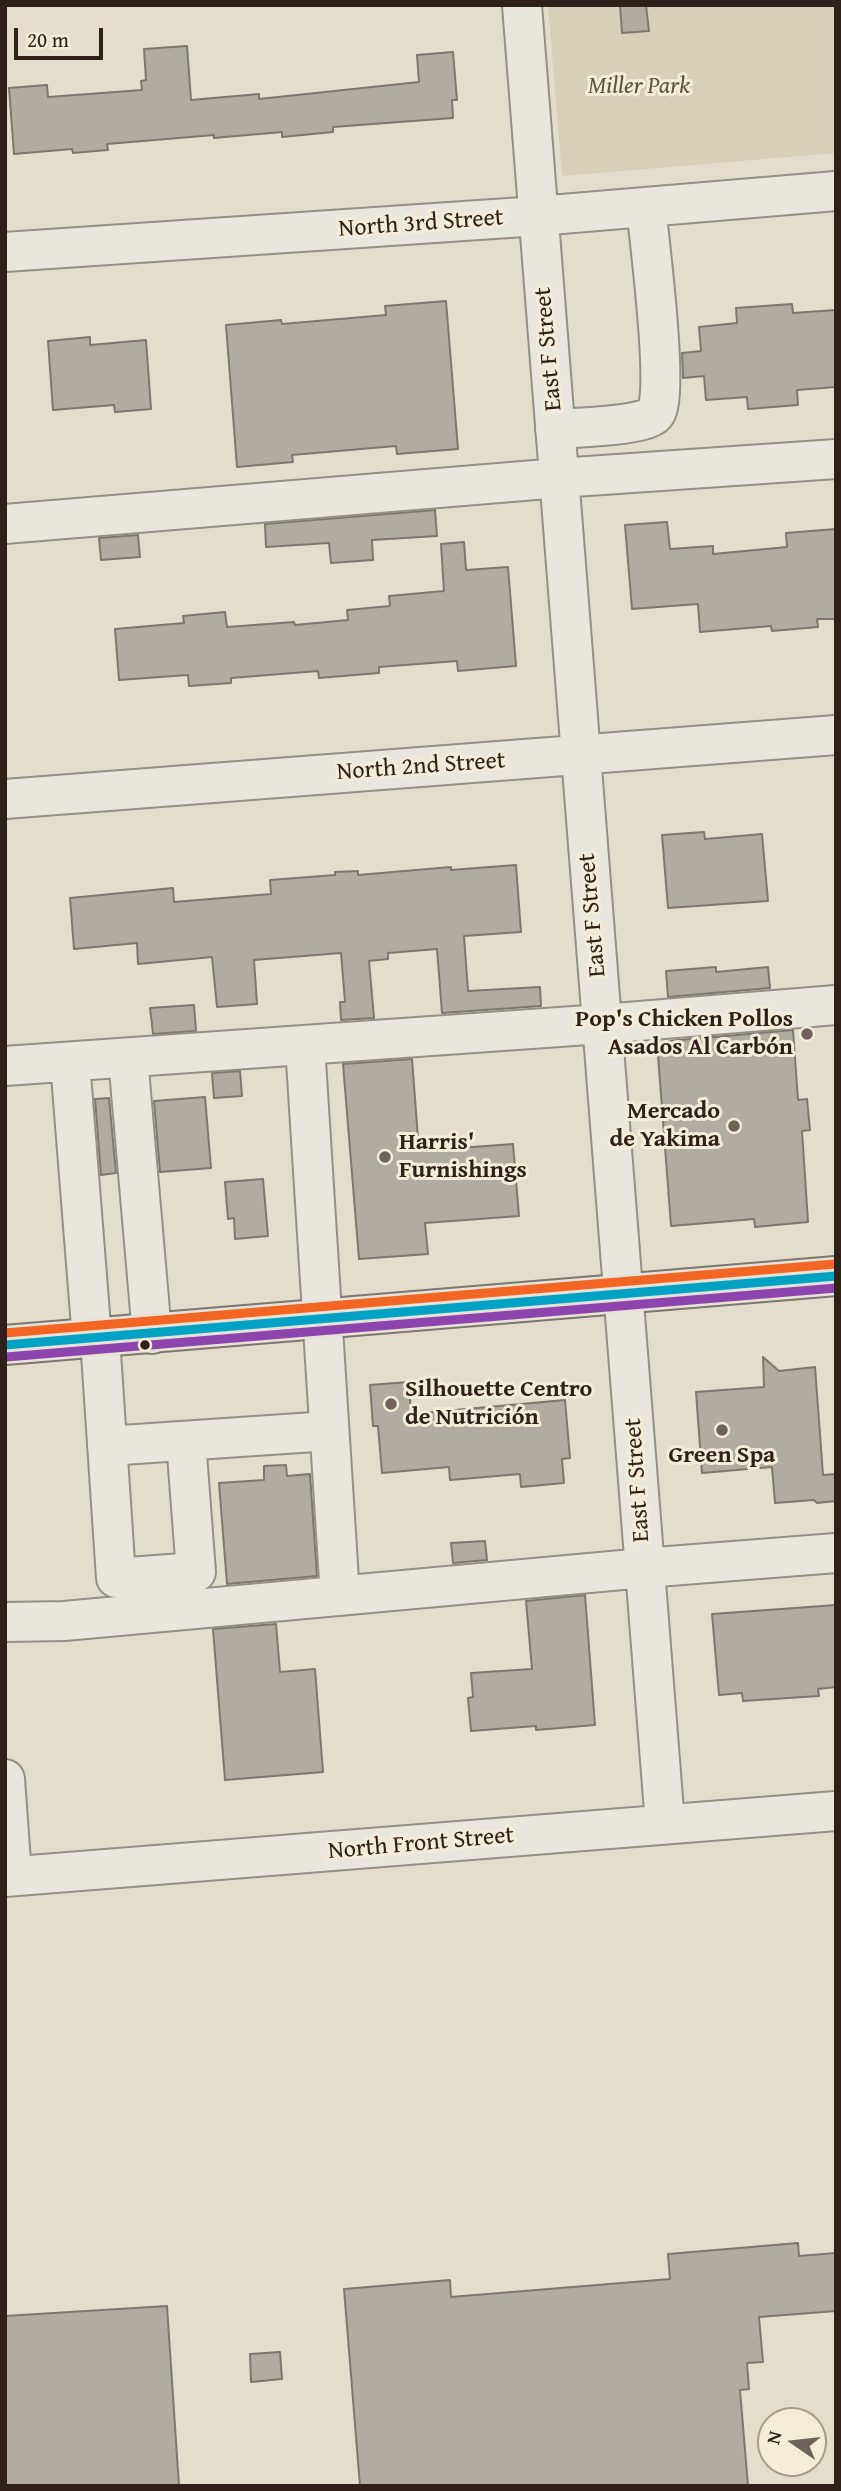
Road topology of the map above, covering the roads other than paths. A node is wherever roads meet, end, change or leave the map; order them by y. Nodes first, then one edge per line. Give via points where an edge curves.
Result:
1 (522, 5) edge
2 (836, 191) edge
3 (646, 207) junction
4 (538, 216) junction
5 (5, 252) edge
6 (555, 429) junction
7 (836, 459) edge
8 (559, 478) junction
9 (5, 524) edge
10 (836, 735) edge
11 (581, 755) junction
12 (5, 799) edge
13 (836, 1005) edge
14 (602, 1024) junction
15 (305, 1045) junction
16 (128, 1058) junction
17 (70, 1062) junction
18 (5, 1066) edge
19 (836, 1276) edge
20 (623, 1293) junction
21 (322, 1319) junction
22 (152, 1334) junction
23 (96, 1338) junction
24 (5, 1345) edge
25 (329, 1431) junction
26 (186, 1441) junction
27 (107, 1446) junction
28 (836, 1553) edge
29 (645, 1568) junction
30 (340, 1596) junction
31 (5, 1622) edge
32 (5, 1779) edge
33 (836, 1811) edge
34 (665, 1824) junction
35 (8, 1876) edge

1 - 4 street, East F Street
2 - 3 street, North 3rd Street
3 - 4 street, North 3rd Street
3 - 6 street via 661,400 655,414 642,422
4 - 5 street, North 3rd Street
4 - 6 street, East F Street
6 - 8 street, East F Street
7 - 8 street
8 - 9 street
8 - 11 street, East F Street
10 - 11 street, North 2nd Street
11 - 12 street, North 2nd Street
11 - 14 street, East F Street
13 - 14 street
14 - 15 street
14 - 20 street, East F Street
15 - 16 street
15 - 21 street
16 - 17 street
16 - 22 street
17 - 18 street
17 - 23 street
19 - 20 main road
20 - 21 main road
20 - 29 street, East F Street
21 - 22 main road
21 - 25 street
22 - 23 main road
23 - 24 main road
23 - 27 street
25 - 26 street
25 - 30 street
26 - 27 street
26 - 27 street via 196,1572 116,1578
28 - 29 street
29 - 30 street
29 - 34 street, East F Street
30 - 31 street via 64,1621
32 - 35 street
33 - 34 street, North Front Street
34 - 35 street, North Front Street

